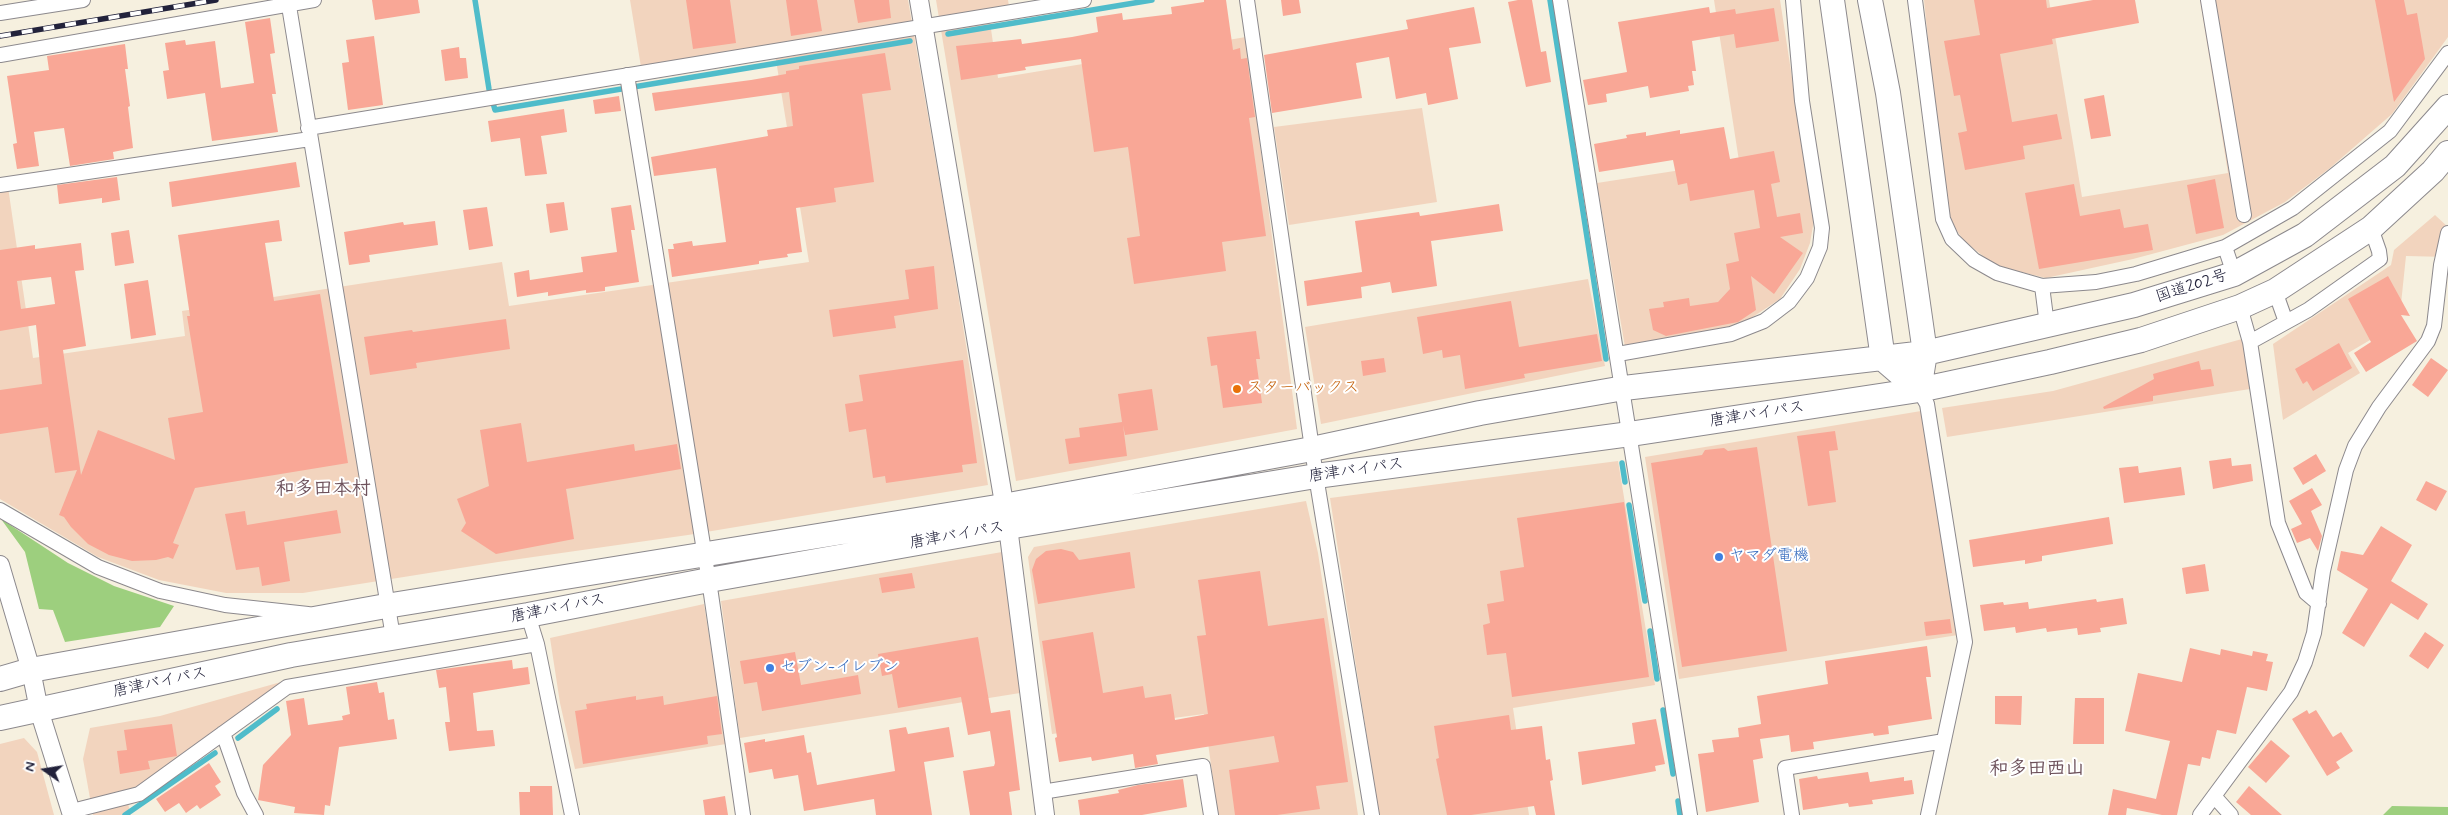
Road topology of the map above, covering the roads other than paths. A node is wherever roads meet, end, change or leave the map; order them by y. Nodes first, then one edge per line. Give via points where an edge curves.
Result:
1 (83, 0) edge
2 (314, 0) edge
3 (919, 0) edge
4 (1084, 0) edge
5 (1247, 0) edge
6 (1560, 0) edge
7 (1793, 0) edge
8 (1832, 0) edge
9 (1870, 0) edge
10 (1915, 0) edge
11 (2208, 0) edge
12 (288, 2) edge
13 (0, 13) edge
14 (924, 26) junction
15 (2448, 53) edge
16 (0, 55) edge
17 (627, 75) junction
18 (2448, 107) edge
19 (309, 133) junction
20 (2448, 153) edge
21 (0, 185) edge
22 (2244, 215) dead end
23 (2371, 228) junction
24 (2448, 234) edge
25 (2225, 247) junction
26 (2234, 274) junction
27 (2042, 286) junction
28 (2275, 290) junction
29 (2240, 307) junction
30 (2286, 322) junction
31 (2047, 325) junction
32 (2250, 342) junction
33 (1925, 353) junction
34 (1618, 354) junction
35 (1883, 359) junction
36 (1624, 388) junction
37 (1919, 390) junction
38 (1630, 434) junction
39 (1312, 448) junction
40 (1316, 476) junction
41 (0, 510) edge
42 (1005, 516) junction
43 (704, 554) junction
44 (0, 565) edge
45 (709, 580) junction
46 (2319, 604) junction
47 (386, 606) junction
48 (528, 615) junction
49 (334, 616) junction
50 (393, 637) junction
51 (537, 644) junction
52 (31, 670) junction
53 (0, 679) edge
54 (39, 710) junction
55 (0, 718) edge
56 (223, 733) junction
57 (1944, 741) junction
58 (1042, 792) junction
59 (2214, 796) junction
60 (72, 813) edge
61 (256, 815) edge
62 (572, 815) edge
63 (742, 815) edge
64 (1045, 815) edge
65 (1211, 815) edge
66 (1372, 815) edge
67 (1690, 815) edge
68 (1792, 815) edge
69 (1928, 815) edge
70 (2200, 815) edge
71 (2231, 815) edge

1 - 13 street
2 - 12 street
3 - 14 street
4 - 14 street
5 - 39 street
6 - 34 street
7 - 34 street via 1802,101 1822,228 1820,247 1807,278 1789,302 1764,321 1731,334
8 - 35 highway
9 - 33 highway via 1888,93
10 - 27 street via 1946,226 1952,239 1974,260 1997,274
11 - 22 street
12 - 16 street
12 - 19 street
14 - 17 street
14 - 42 street
15 - 25 street via 2390,131 2293,208
17 - 19 street
17 - 43 street
18 - 26 highway, 国道202号 via 2395,166 2305,236
19 - 21 street
19 - 47 street
20 - 23 highway, 国道202号 via 2434,171
23 - 28 highway, 国道202号
23 - 30 street via 2380,259
24 - 46 street via 2431,334 2379,407 2355,446 2346,470 2323,571
25 - 26 street
25 - 27 street via 2136,274 2096,282
26 - 31 highway, 国道202号 via 2134,305
27 - 31 street
28 - 29 highway, 国道202号
28 - 30 street
29 - 32 street
29 - 37 highway, 国道202号 via 2141,340
30 - 32 street
31 - 33 highway, 国道202号
32 - 46 street via 2278,523 2306,593
33 - 35 highway, 国道202号
33 - 37 highway
34 - 36 street
35 - 36 highway, 唐津バイパス
35 - 37 highway
36 - 38 street
36 - 39 highway, 唐津バイパス via 1480,413
37 - 38 highway, 唐津バイパス
37 - 57 street via 1927,404 1965,642
38 - 40 highway, 唐津バイパス
38 - 67 street
39 - 40 street
39 - 42 highway, 唐津バイパス
40 - 42 highway, 唐津バイパス
40 - 66 street
41 - 49 street via 98,567 160,591 225,604
42 - 43 highway, 唐津バイパス
42 - 45 highway, 唐津バイパス
42 - 58 street
43 - 45 street
43 - 47 highway, 唐津バイパス
44 - 52 street
45 - 48 highway, 唐津バイパス
45 - 63 street
46 - 59 street via 2305,662 2291,692
47 - 49 highway, 唐津バイパス
47 - 50 street
48 - 50 highway, 唐津バイパス
48 - 51 street
49 - 52 highway, 唐津バイパス
50 - 54 highway, 唐津バイパス via 291,655
51 - 56 street via 287,687
51 - 62 street
52 - 53 highway, 唐津バイパス
52 - 54 street
54 - 55 highway, 唐津バイパス
54 - 60 street
56 - 60 street via 139,794
56 - 61 street via 244,793
57 - 68 street via 1785,768
57 - 69 street
58 - 64 street
58 - 65 street via 1203,766
59 - 70 street
59 - 71 street

